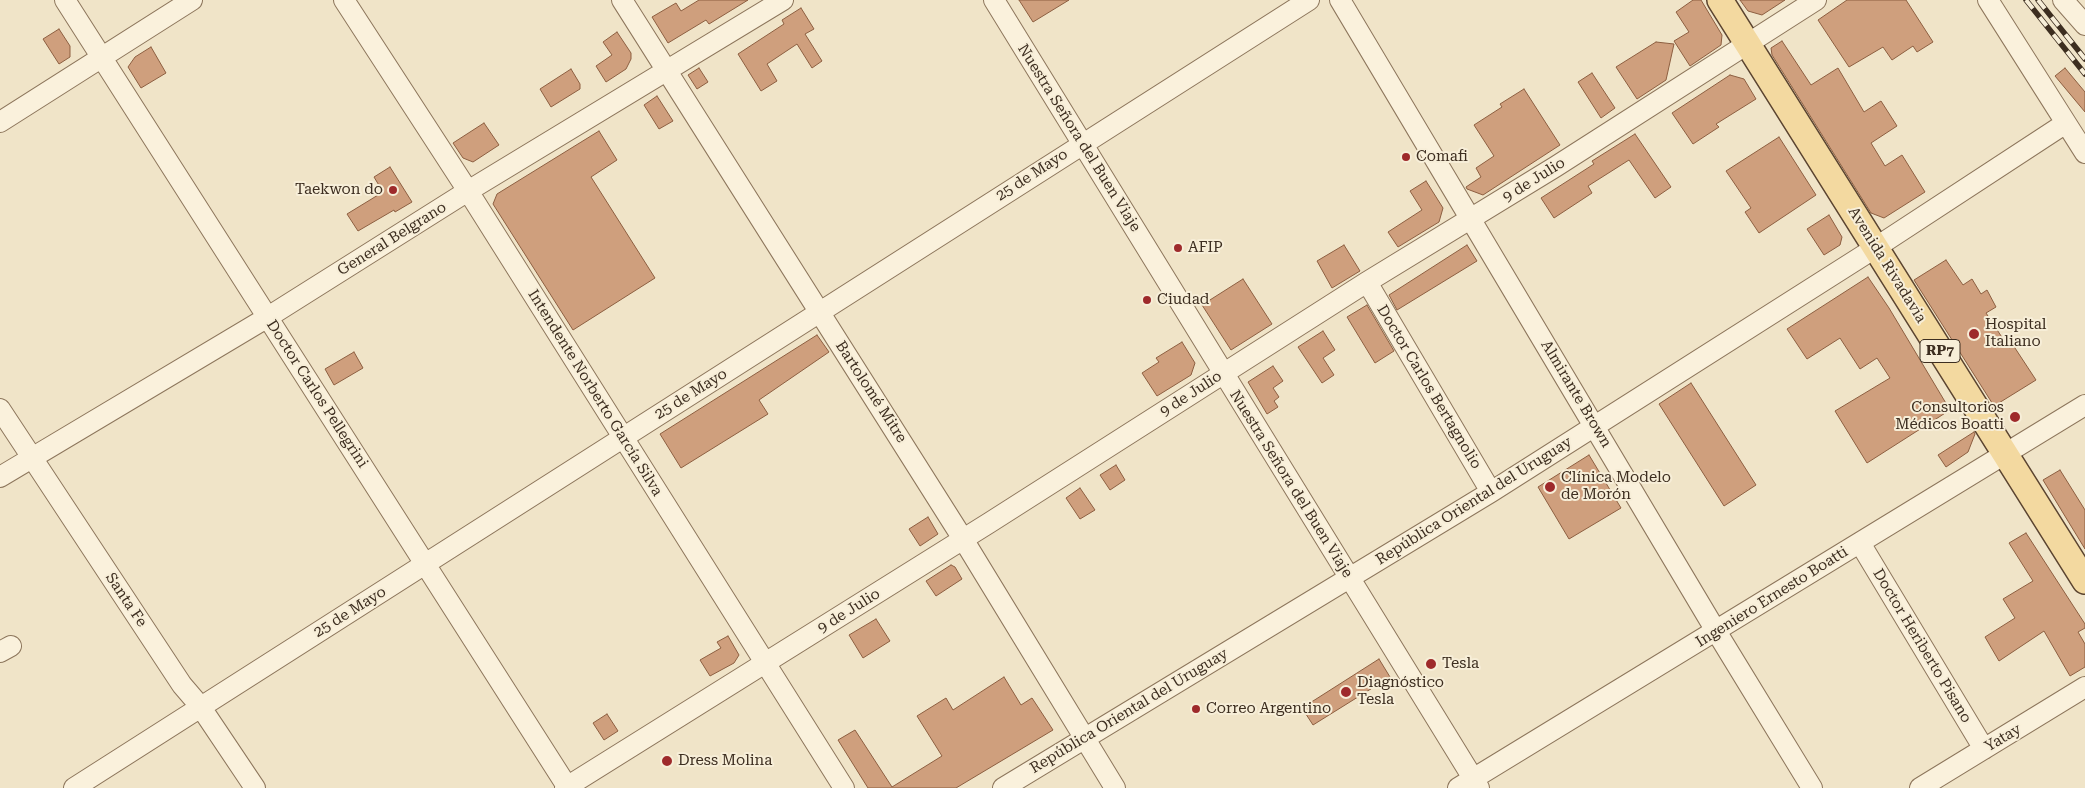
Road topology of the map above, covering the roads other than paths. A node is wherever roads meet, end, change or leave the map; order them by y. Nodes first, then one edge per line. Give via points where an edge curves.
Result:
1 (65, 0) edge
2 (192, 0) edge
3 (344, 0) edge
4 (622, 0) edge
5 (783, 0) edge
6 (994, 0) edge
7 (1309, 0) edge
8 (1340, 0) edge
9 (1720, 0) edge
10 (1816, 0) edge
11 (1988, 0) edge
12 (2063, 0) edge
13 (2085, 25) edge
14 (1749, 44) junction
15 (101, 57) junction
16 (666, 71) junction
17 (0, 122) edge
18 (2066, 123) junction
19 (1083, 143) junction
20 (2085, 153) edge
21 (468, 191) junction
22 (1471, 220) junction
23 (1876, 248) junction
24 (1367, 282) junction
25 (820, 313) junction
26 (268, 317) junction
27 (1223, 374) junction
28 (2085, 405) edge
29 (0, 410) edge
30 (1595, 426) junction
31 (623, 438) junction
32 (2004, 454) junction
33 (31, 458) junction
34 (0, 477) edge
35 (1491, 492) junction
36 (963, 539) junction
37 (1860, 543) junction
38 (426, 564) junction
39 (1349, 577) junction
40 (2085, 582) edge
41 (1716, 631) junction
42 (765, 664) junction
43 (2085, 688) edge
44 (200, 706) junction
45 (1084, 739) junction
46 (1984, 749) junction
47 (1470, 785) edge
48 (74, 788) edge
49 (255, 788) edge
50 (567, 788) edge
51 (844, 788) edge
52 (1003, 788) edge
53 (1115, 788) edge
54 (1812, 788) edge
55 (1920, 788) edge

1 - 15 street, Doctor Carlos Pellegrini
2 - 15 street
3 - 21 street, Intendente Norberto García Silva
4 - 16 street, Bartolomé Mitre
5 - 16 street, General Belgrano
6 - 19 street, Nuestra Señora del Buen Viaje
7 - 19 street, 25 de Mayo
8 - 22 street, Almirante Brown
9 - 14 main road, Avenida Rivadavia / RP7
10 - 14 street, 9 de Julio
11 - 18 street
12 - 13 street
14 - 22 street, 9 de Julio
14 - 23 main road, Avenida Rivadavia / RP7
15 - 17 street
15 - 26 street, Doctor Carlos Pellegrini
16 - 21 street, General Belgrano
16 - 25 street, Bartolomé Mitre
18 - 20 street
18 - 23 street, República Oriental del Uruguay
19 - 25 street, 25 de Mayo
19 - 27 street, Nuestra Señora del Buen Viaje
21 - 26 street, General Belgrano
21 - 31 street, Intendente Norberto García Silva
22 - 24 street, 9 de Julio
22 - 30 street, Almirante Brown
23 - 30 street, República Oriental del Uruguay
23 - 32 main road, Avenida Rivadavia / RP7
24 - 27 street, 9 de Julio
24 - 35 street, Doctor Carlos Bertagnolio
25 - 31 street, 25 de Mayo
25 - 36 street, Bartolomé Mitre
26 - 33 street, General Belgrano
26 - 38 street, Doctor Carlos Pellegrini
27 - 36 street, 9 de Julio
27 - 39 street, Nuestra Señora del Buen Viaje
28 - 32 street, Ingeniero Ernesto Boatti
29 - 33 street, Santa Fe
30 - 35 street, República Oriental del Uruguay
30 - 41 street, Almirante Brown
31 - 38 street, 25 de Mayo
31 - 42 street, Intendente Norberto García Silva
32 - 37 street, Ingeniero Ernesto Boatti
32 - 40 main road, Avenida Rivadavia / RP7
33 - 34 street, General Belgrano
33 - 44 street, Santa Fe via 182,685
35 - 39 street, República Oriental del Uruguay
36 - 42 street, 9 de Julio
36 - 45 street, Bartolomé Mitre
37 - 41 street, Ingeniero Ernesto Boatti
37 - 46 street, Doctor Heriberto Pisano
38 - 44 street, 25 de Mayo
38 - 50 street, Doctor Carlos Pellegrini
39 - 45 street, República Oriental del Uruguay
39 - 47 street, Nuestra Señora del Buen Viaje
41 - 47 street, Ingeniero Ernesto Boatti
41 - 54 street, Almirante Brown
42 - 50 street, 9 de Julio
42 - 51 street, Intendente Norberto García Silva
43 - 46 street, Yatay
44 - 48 street, 25 de Mayo
44 - 49 street, Santa Fe
45 - 52 street, República Oriental del Uruguay
45 - 53 street, Bartolomé Mitre
46 - 55 street, Yatay

